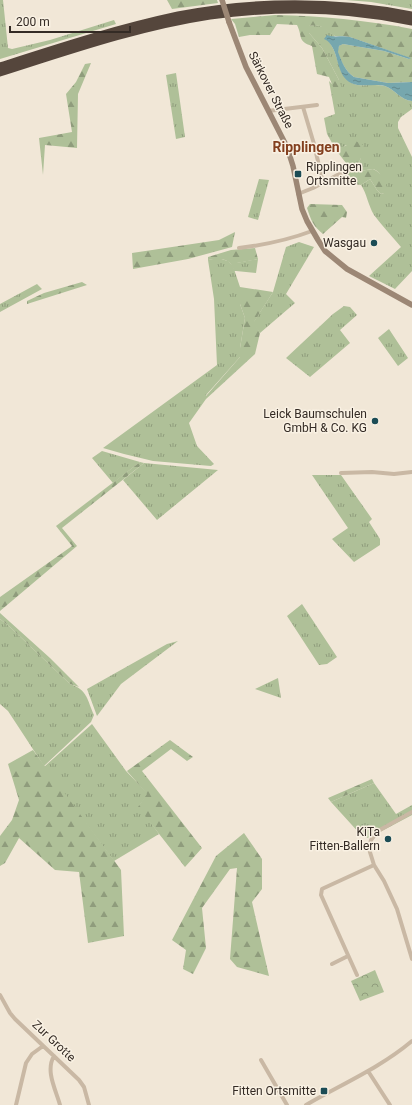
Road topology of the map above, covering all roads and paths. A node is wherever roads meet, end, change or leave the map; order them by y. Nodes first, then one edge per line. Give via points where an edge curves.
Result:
1 (222, 0) edge
2 (412, 15) edge
3 (412, 22) edge
4 (0, 66) edge
5 (0, 73) edge
6 (317, 105) dead end
7 (303, 107) junction
8 (268, 111) junction
9 (345, 171) dead end
10 (323, 183) junction
11 (298, 194) junction
12 (312, 231) junction
13 (239, 248) dead end
14 (412, 305) edge
15 (412, 472) edge
16 (341, 473) dead end
17 (412, 812) edge
18 (374, 865) junction
19 (348, 956) junction
20 (412, 959) edge
21 (332, 964) dead end
22 (357, 975) dead end
23 (0, 995) edge
24 (412, 1041) edge
25 (43, 1046) junction
26 (54, 1056) junction
27 (261, 1060) dead end
28 (368, 1071) junction
29 (16, 1105) edge
30 (60, 1105) edge
31 (88, 1105) edge
32 (287, 1105) edge
33 (306, 1105) edge
34 (390, 1105) edge

1 - 8 main road, Särkover Straße, bridge via 236,44
2 - 4 highway via 317,4 209,10 134,25
3 - 5 highway via 317,11 266,11 210,16 137,32
6 - 7 street
7 - 8 street
7 - 10 street
8 - 11 main road, Särkover Straße via 290,156
9 - 10 street
10 - 11 street
11 - 12 main road, Särkover Straße
12 - 13 street via 286,240
12 - 14 main road, Särkover Straße via 325,251 341,264
15 - 16 street
17 - 18 street via 373,836 369,849
18 - 19 street via 322,889 321,892
18 - 20 street via 397,909
19 - 21 street
19 - 22 street
23 - 25 street, Zur Grotte via 10,1013
24 - 28 street
25 - 26 street, Zur Grotte
25 - 29 street via 32,1054 26,1063
26 - 30 street via 50,1069
26 - 31 street, Zur Grotte via 82,1083
27 - 32 street
28 - 33 street
28 - 34 street

